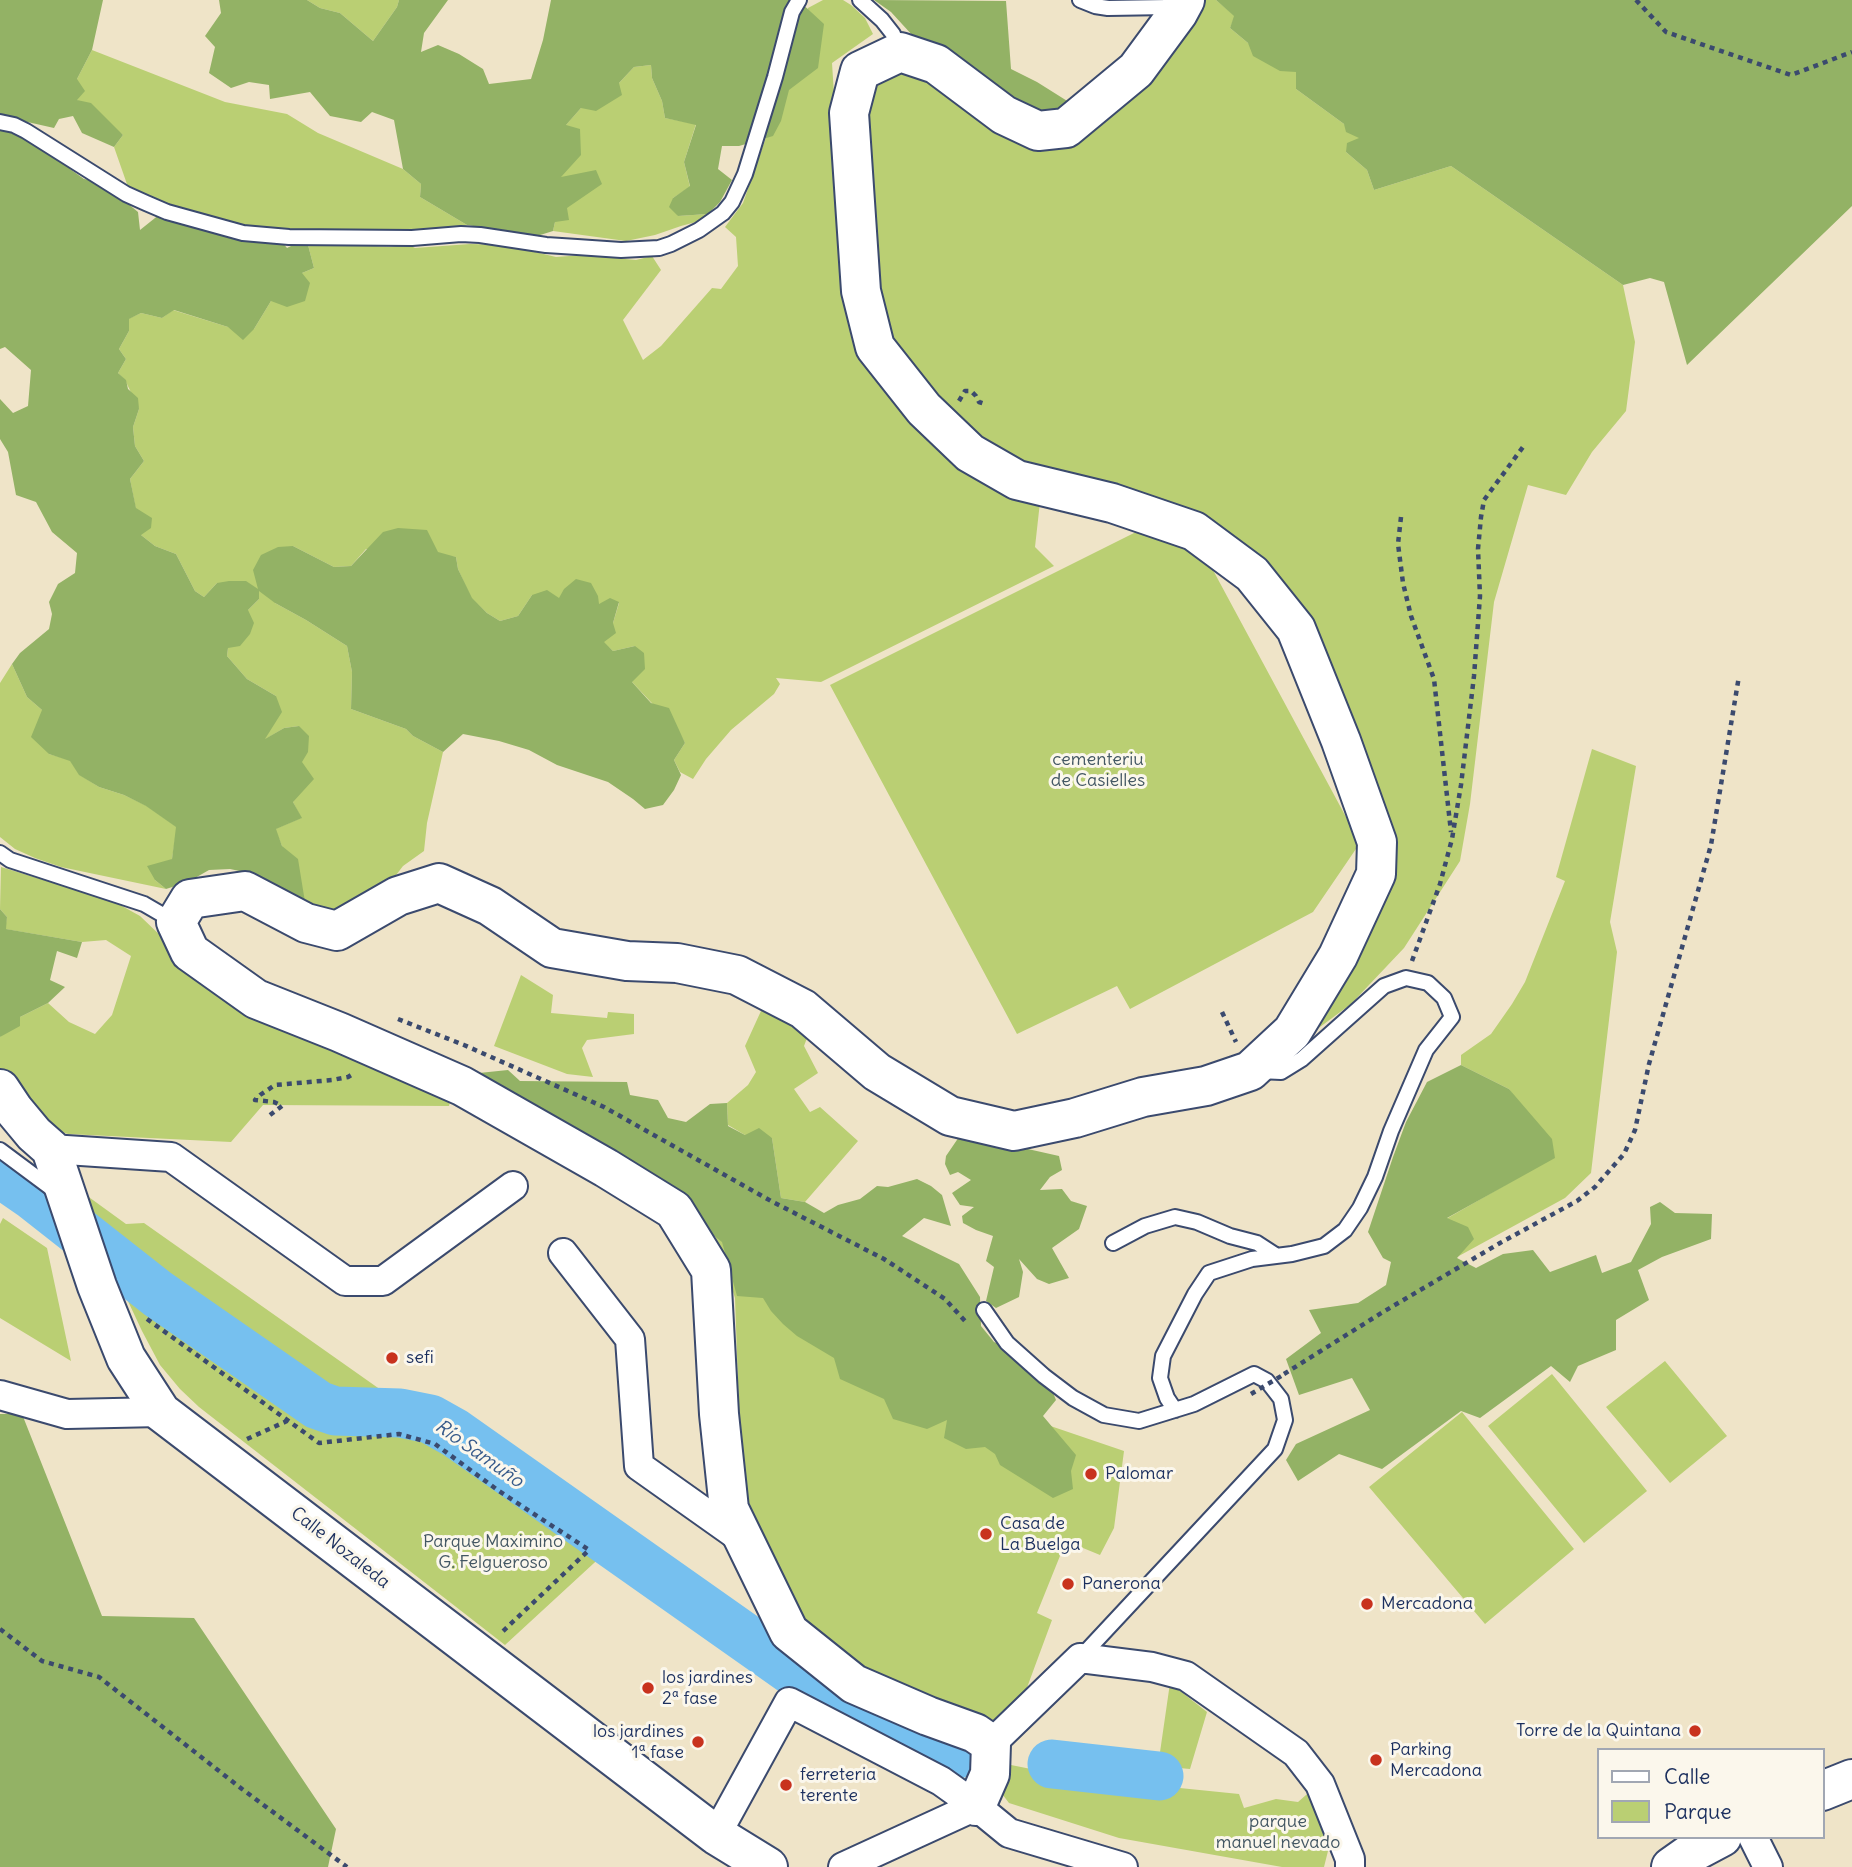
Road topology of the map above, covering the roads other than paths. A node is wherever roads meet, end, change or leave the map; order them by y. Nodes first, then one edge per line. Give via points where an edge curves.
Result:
1 (799, 0) edge
2 (860, 0) edge
3 (1080, 0) edge
4 (1181, 7) edge
5 (900, 52) junction
6 (0, 122) edge
7 (0, 853) edge
8 (176, 922) junction
9 (1250, 1071) junction
10 (0, 1088) edge
11 (42, 1141) junction
12 (0, 1150) edge
13 (513, 1185) dead end
14 (69, 1202) junction
15 (1113, 1243) dead end
16 (563, 1254) dead end
17 (1277, 1256) junction
18 (984, 1310) dead end
19 (0, 1395) edge
20 (1175, 1410) junction
21 (161, 1412) junction
22 (745, 1541) junction
23 (1080, 1658) junction
24 (991, 1744) junction
25 (1852, 1779) edge
26 (1824, 1790) edge
27 (976, 1806) junction
28 (716, 1835) junction
29 (1719, 1839) edge
30 (1754, 1839) edge
31 (768, 1867) edge
32 (843, 1867) edge
33 (1123, 1867) edge
34 (1350, 1867) edge
35 (1671, 1867) edge
36 (1768, 1867) edge

1 - 6 lane via 745,174 732,202 699,230 659,248 588,248 461,234 412,238 243,233 167,212 126,194 26,131
2 - 5 lane via 893,34
3 - 4 lane via 1108,8
4 - 5 street via 1136,70 1066,128 1038,131 1004,115 936,64
5 - 9 street via 860,71 849,113 861,291 874,347 924,410 970,453 1017,480 1112,503 1194,531 1252,574 1296,629 1377,842 1376,874 1338,956 1292,1032
7 - 8 lane via 144,904
8 - 9 street via 190,899 245,891 306,923 337,931 398,897 439,883 490,906 552,948 737,975 803,1009 877,1072 950,1116 1014,1131 1143,1097 1206,1086
8 - 22 street via 190,952 256,999 388,1034 461,1086 674,1210 711,1270 729,1509
9 - 17 lane via 1281,1072 1384,986 1406,978 1428,983 1444,998 1452,1017 1426,1050 1375,1177 1345,1230 1324,1246
10 - 11 street
11 - 13 street via 171,1157 345,1281 383,1281
11 - 14 street, Calle Nozaleda
12 - 14 lane
14 - 21 street, Calle Nozaleda via 126,1358
15 - 17 lane via 1175,1217 1257,1243
16 - 22 street via 631,1339 639,1466
17 - 20 lane via 1209,1273 1195,1294 1163,1356 1160,1378
18 - 20 lane via 1007,1343 1044,1376 1104,1415 1139,1421
19 - 21 street via 67,1414
20 - 23 lane via 1254,1374 1267,1381 1281,1399 1285,1420 1275,1449
21 - 28 street, Calle Nozaleda
22 - 24 street via 789,1632 854,1684 975,1732
23 - 24 street
23 - 34 street via 1186,1676 1296,1753 1320,1784
24 - 27 street via 990,1774
25 - 26 street
27 - 28 street via 941,1781 789,1702
27 - 32 street
27 - 33 street via 1009,1833
28 - 31 street, Calle Nozaleda
29 - 35 street
30 - 36 street

